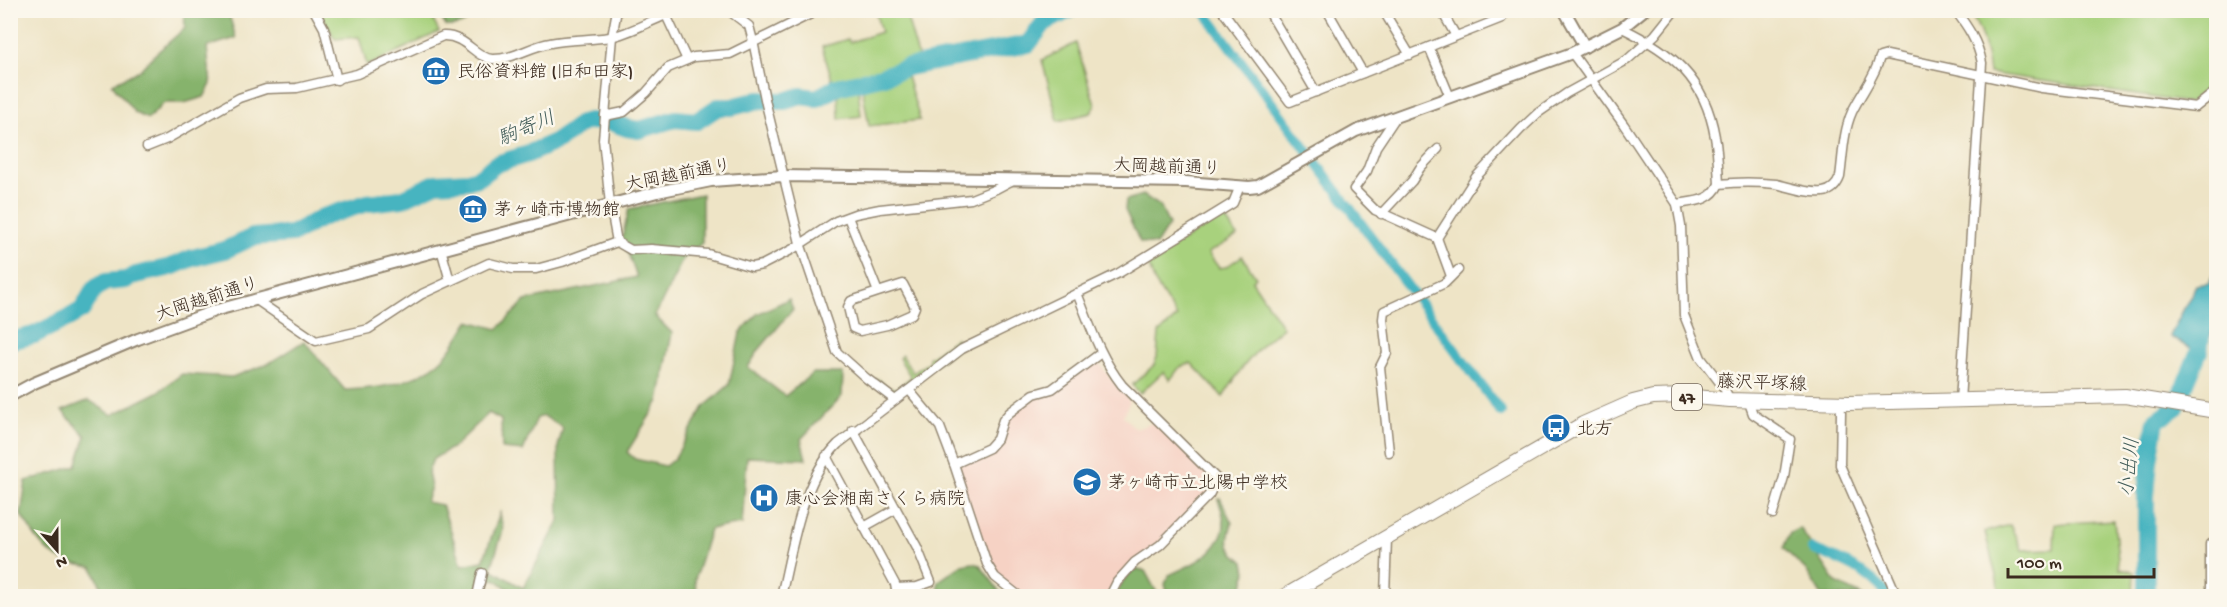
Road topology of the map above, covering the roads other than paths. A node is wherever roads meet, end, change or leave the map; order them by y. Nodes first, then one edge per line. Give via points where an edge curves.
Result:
1 (314, 10) edge
2 (617, 10) edge
3 (728, 10) edge
4 (819, 10) edge
5 (1222, 10) edge
6 (1269, 10) edge
7 (1327, 10) edge
8 (1383, 10) edge
9 (1441, 10) edge
10 (1498, 10) edge
11 (1564, 10) edge
12 (1644, 10) edge
13 (1675, 10) edge
14 (1955, 10) edge
15 (1622, 28) junction
16 (1456, 36) junction
17 (612, 37) junction
18 (753, 41) junction
19 (1649, 41) junction
20 (1429, 47) junction
21 (1585, 47) junction
22 (1572, 53) junction
23 (1410, 55) junction
24 (687, 60) junction
25 (1363, 73) junction
26 (1982, 77) junction
27 (1592, 79) junction
28 (338, 80) junction
29 (1316, 92) junction
30 (2217, 95) edge
31 (1450, 97) junction
32 (1396, 116) junction
33 (605, 119) junction
34 (147, 147) dead end
35 (1438, 148) dead end
36 (783, 176) junction
37 (1014, 179) junction
38 (1719, 183) junction
39 (1240, 186) junction
40 (610, 204) junction
41 (1677, 204) junction
42 (1382, 214) junction
43 (848, 217) junction
44 (1437, 238) junction
45 (617, 242) junction
46 (800, 243) junction
47 (441, 249) junction
48 (450, 281) junction
49 (879, 292) junction
50 (1077, 293) junction
51 (255, 298) junction
52 (1101, 353) junction
53 (909, 390) junction
54 (10, 396) edge
55 (895, 400) junction
56 (1730, 400) junction
57 (1748, 400) junction
58 (1960, 401) junction
59 (1839, 403) junction
60 (2217, 411) edge
61 (853, 430) junction
62 (1389, 452) dead end
63 (826, 456) junction
64 (954, 464) junction
65 (896, 510) junction
66 (1773, 514) dead end
67 (864, 527) junction
68 (1387, 538) junction
69 (2210, 544) dead end
70 (482, 573) dead end
71 (897, 592) edge
72 (477, 597) edge
73 (781, 597) edge
74 (1019, 597) edge
75 (1110, 597) edge
76 (1285, 597) edge
77 (1385, 597) edge
78 (1897, 597) edge
79 (2210, 597) edge

1 - 28 street via 324,28
2 - 17 street
3 - 18 street via 748,26
4 - 18 street
5 - 29 street via 1290,102
6 - 29 street
7 - 25 street
8 - 23 street
9 - 16 street
10 - 16 street via 1502,18
11 - 21 street
12 - 15 street, 大岡越前通り
13 - 19 street
14 - 26 street via 1979,50
15 - 19 street
15 - 21 street, 大岡越前通り
16 - 20 street
17 - 24 street via 666,15
17 - 28 street via 549,43 492,59 452,35 443,36
17 - 33 street
18 - 24 street via 730,54
18 - 36 street
19 - 27 street via 1627,60
19 - 38 street via 1696,83 1715,137
20 - 23 street
20 - 31 street
21 - 22 street, 大岡越前通り
22 - 27 street
22 - 31 street, 大岡越前通り
23 - 25 street
24 - 33 street via 668,68 624,112
25 - 29 street
26 - 30 street via 2196,107
26 - 38 street via 1887,55 1880,57 1851,113 1840,177 1831,190 1822,193 1774,184
26 - 58 street
27 - 41 street
27 - 44 street via 1538,113 1521,129 1476,177
28 - 34 street via 266,89 239,98
31 - 32 street, 大岡越前通り
32 - 39 street, 大岡越前通り via 1356,131 1258,186
32 - 42 street via 1354,189
33 - 40 street via 604,157
35 - 42 street
36 - 37 street, 大岡越前通り
36 - 40 street, 大岡越前通り via 711,181
36 - 46 street
37 - 39 street, 大岡越前通り
37 - 43 street via 970,199 880,209
38 - 41 street via 1704,200
39 - 50 street via 1233,203 1141,261
40 - 45 street
40 - 47 street, 大岡越前通り
41 - 56 street via 1684,315 1701,358
42 - 44 street
43 - 46 street
43 - 49 street
44 - 62 street via 1455,273 1445,283 1384,311 1388,352 1380,367
45 - 46 street via 631,250 708,254 751,267 762,265
45 - 48 street via 536,269 489,263
46 - 55 street via 837,352
47 - 48 street
47 - 51 street, 大岡越前通り
48 - 51 street via 369,329 316,341
49 - 49 street via 851,301 848,308 854,328 860,331 887,325 912,314 915,307 903,284
50 - 52 street
50 - 53 street via 962,349
51 - 54 street, 大岡越前通り via 173,324
52 - 64 street via 1052,389 1034,394 1009,413 989,448
52 - 75 street via 1122,385 1217,479 1209,495 1160,545 1135,562 1117,582
53 - 55 street
53 - 64 street via 940,427
55 - 61 street
56 - 57 main road, 藤沢平塚線 / 47
56 - 68 main road, 藤沢平塚線 / 47 via 1653,397 1612,410
57 - 59 main road, 藤沢平塚線 / 47
57 - 66 street via 1753,414 1790,439
58 - 59 main road, 藤沢平塚線 / 47
58 - 60 main road, 藤沢平塚線 / 47 via 2095,396 2140,398
59 - 78 street via 1840,465
61 - 63 street
61 - 65 street
63 - 67 street
63 - 73 street via 805,500
64 - 74 street via 987,564 995,577
65 - 67 street
65 - 71 street via 931,582
67 - 71 street
68 - 76 main road, 藤沢平塚線 / 47
68 - 77 street
69 - 79 street
70 - 72 street

